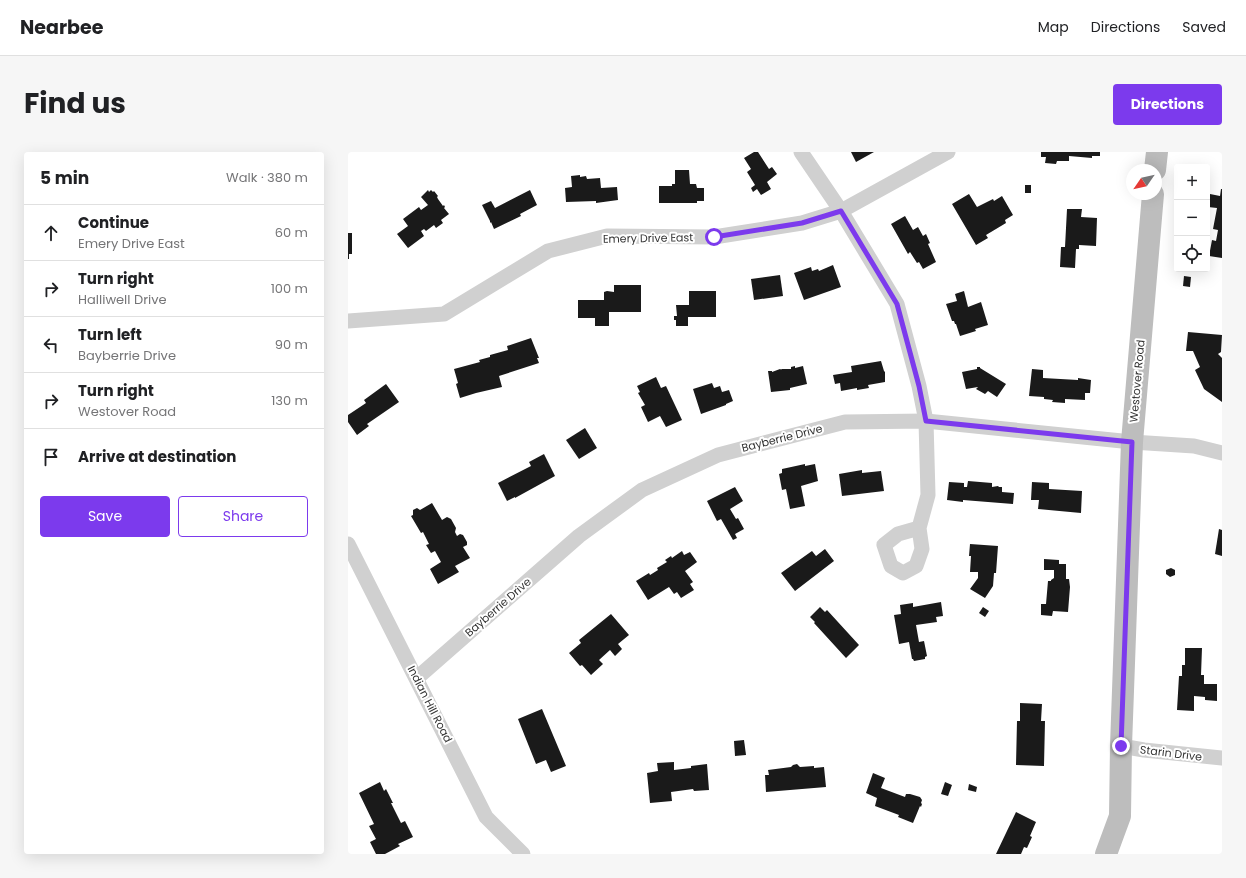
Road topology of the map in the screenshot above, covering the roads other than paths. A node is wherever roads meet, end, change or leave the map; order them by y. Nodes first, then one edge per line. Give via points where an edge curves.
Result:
1 (802, 152) edge
2 (948, 152) edge
3 (1157, 152) edge
4 (1156, 164) edge
5 (1152, 200) edge
6 (841, 211) junction
7 (348, 321) edge
8 (926, 421) junction
9 (1132, 442) junction
10 (1222, 454) edge
11 (919, 528) dead end
12 (348, 544) edge
13 (417, 678) junction
14 (1121, 746) junction
15 (1222, 758) edge
16 (523, 854) edge
17 (1106, 854) edge

1 - 6 street
2 - 6 street, Emery Drive East
3 - 4 street
5 - 9 street, Westover Road
6 - 7 street, Emery Drive East via 802,223 714,237 607,236 548,251 444,314
6 - 8 street via 897,304
8 - 9 street, Bayberrie Drive
8 - 11 street via 928,495
8 - 13 street, Bayberrie Drive via 845,422 718,455 642,490 579,536
9 - 10 street, Bayberrie Drive via 1194,446
9 - 14 street, Westover Road
12 - 13 street, Indian Hill Road
13 - 16 street, Indian Hill Road via 486,817
14 - 15 street, Starin Drive
14 - 17 street, Westover Road via 1120,816

